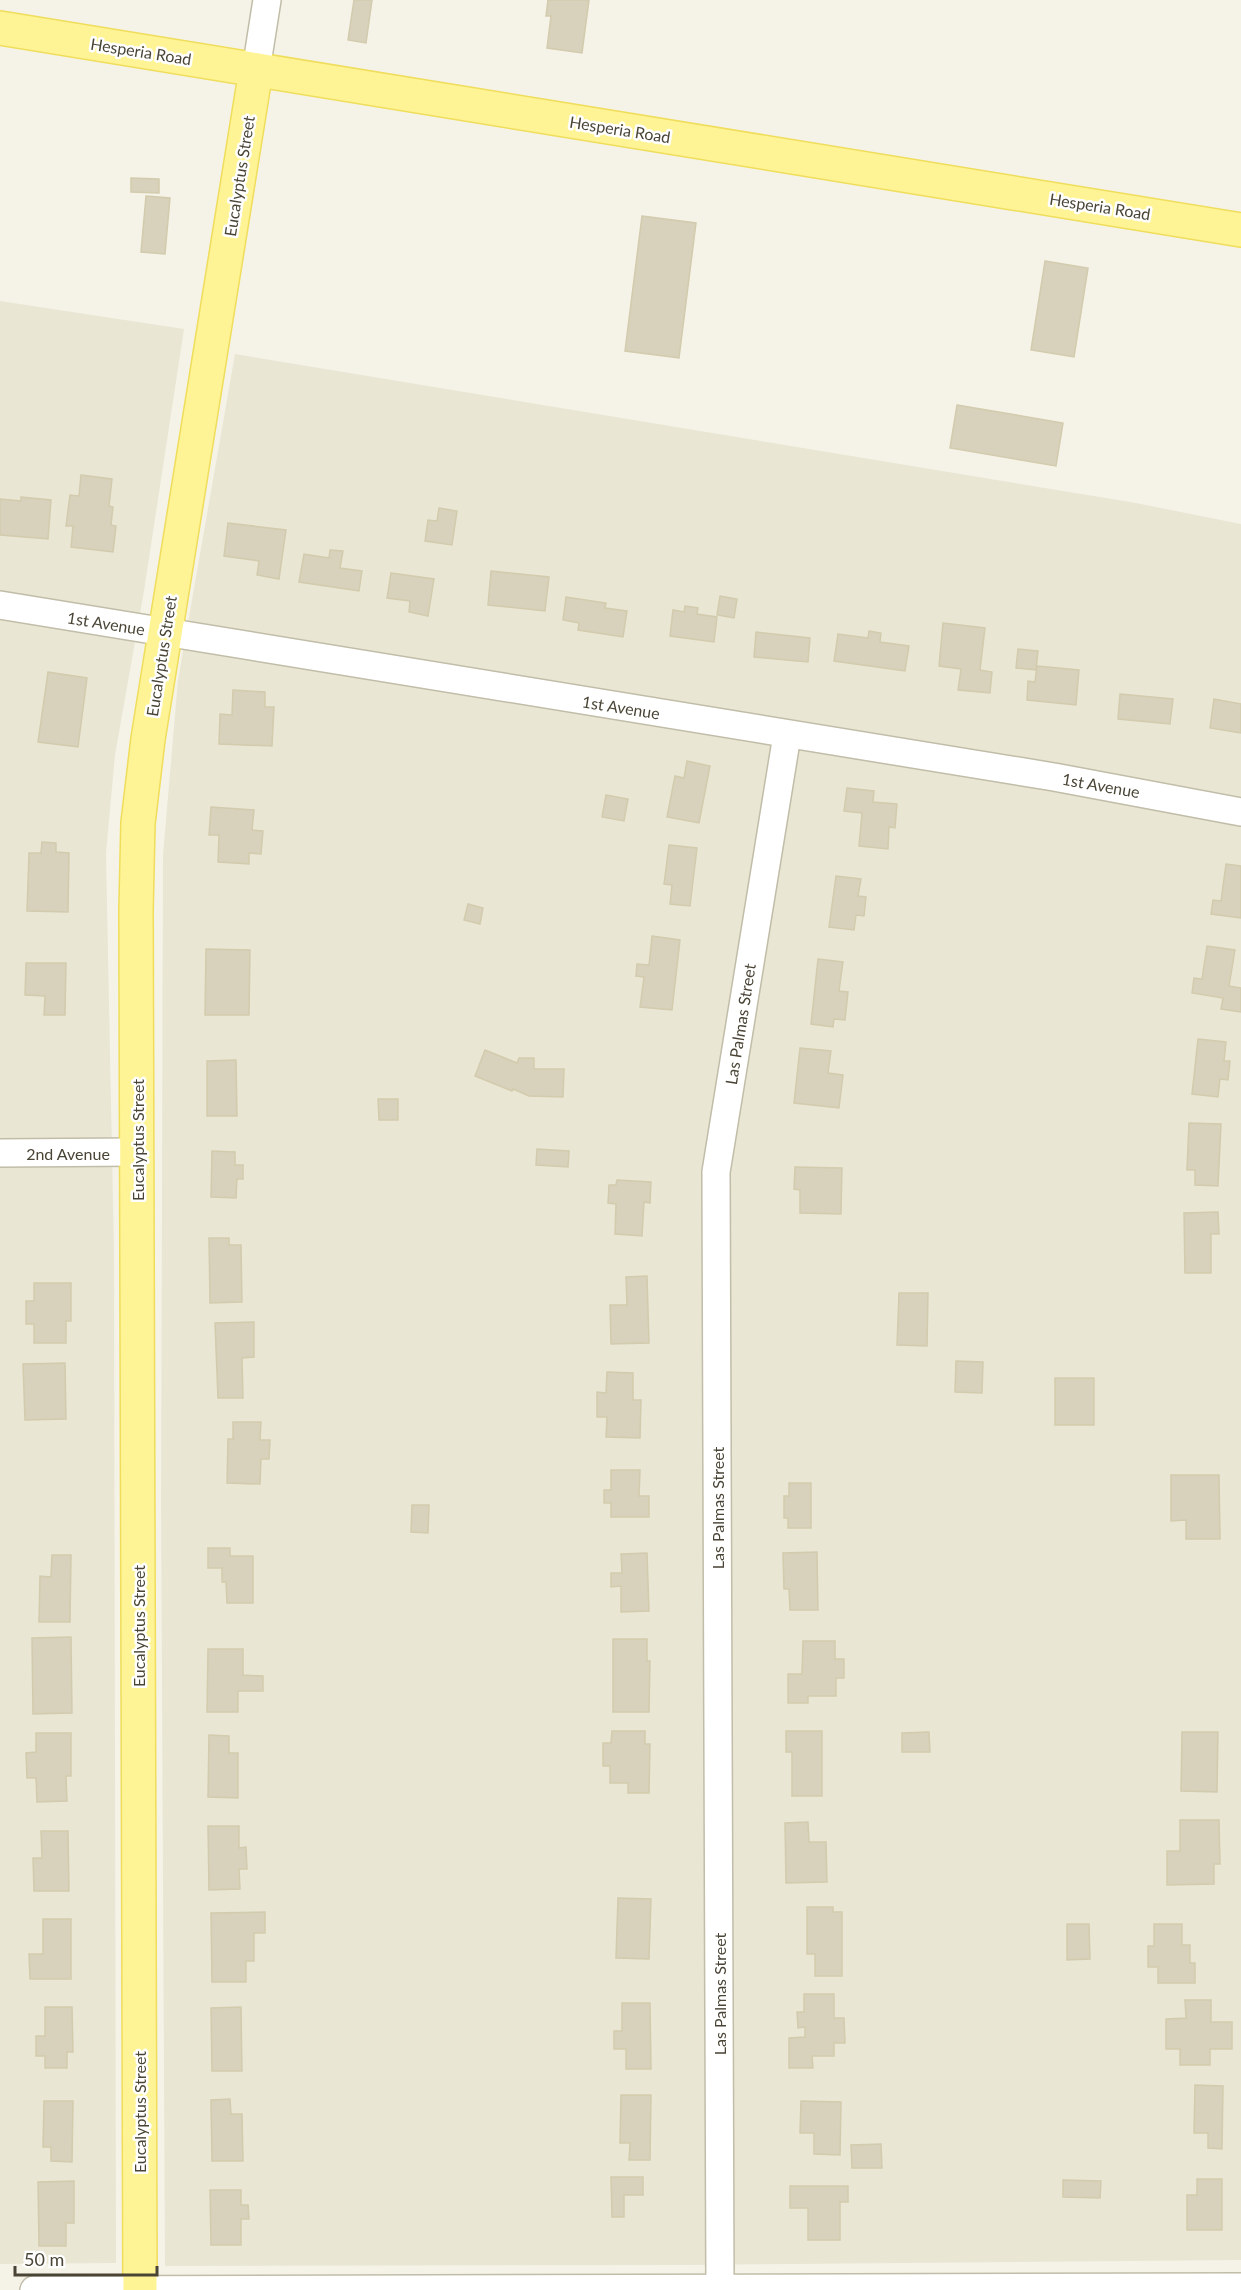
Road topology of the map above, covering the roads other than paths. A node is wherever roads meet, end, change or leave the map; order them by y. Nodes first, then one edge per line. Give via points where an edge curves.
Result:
1 (267, 0) edge
2 (0, 28) edge
3 (256, 70) junction
4 (1241, 230) edge
5 (0, 605) edge
6 (164, 632) junction
7 (787, 735) junction
8 (1241, 812) edge
9 (137, 1152) junction
10 (0, 1153) edge
11 (720, 2287) junction
12 (1241, 2287) edge
13 (140, 2289) edge
14 (34, 2290) edge

1 - 3 street, Eucalyptus Street
2 - 3 main road, Hesperia Road
3 - 4 main road, Hesperia Road
3 - 6 main road, Eucalyptus Street
5 - 6 street, 1st Avenue
6 - 7 street, 1st Avenue
6 - 9 main road, Eucalyptus Street via 138,823
7 - 8 street, 1st Avenue via 1077,781
7 - 11 street, Las Palmas Street via 716,1172
9 - 10 street, 2nd Avenue
9 - 13 main road, Eucalyptus Street
11 - 12 street
11 - 13 street
13 - 14 street

